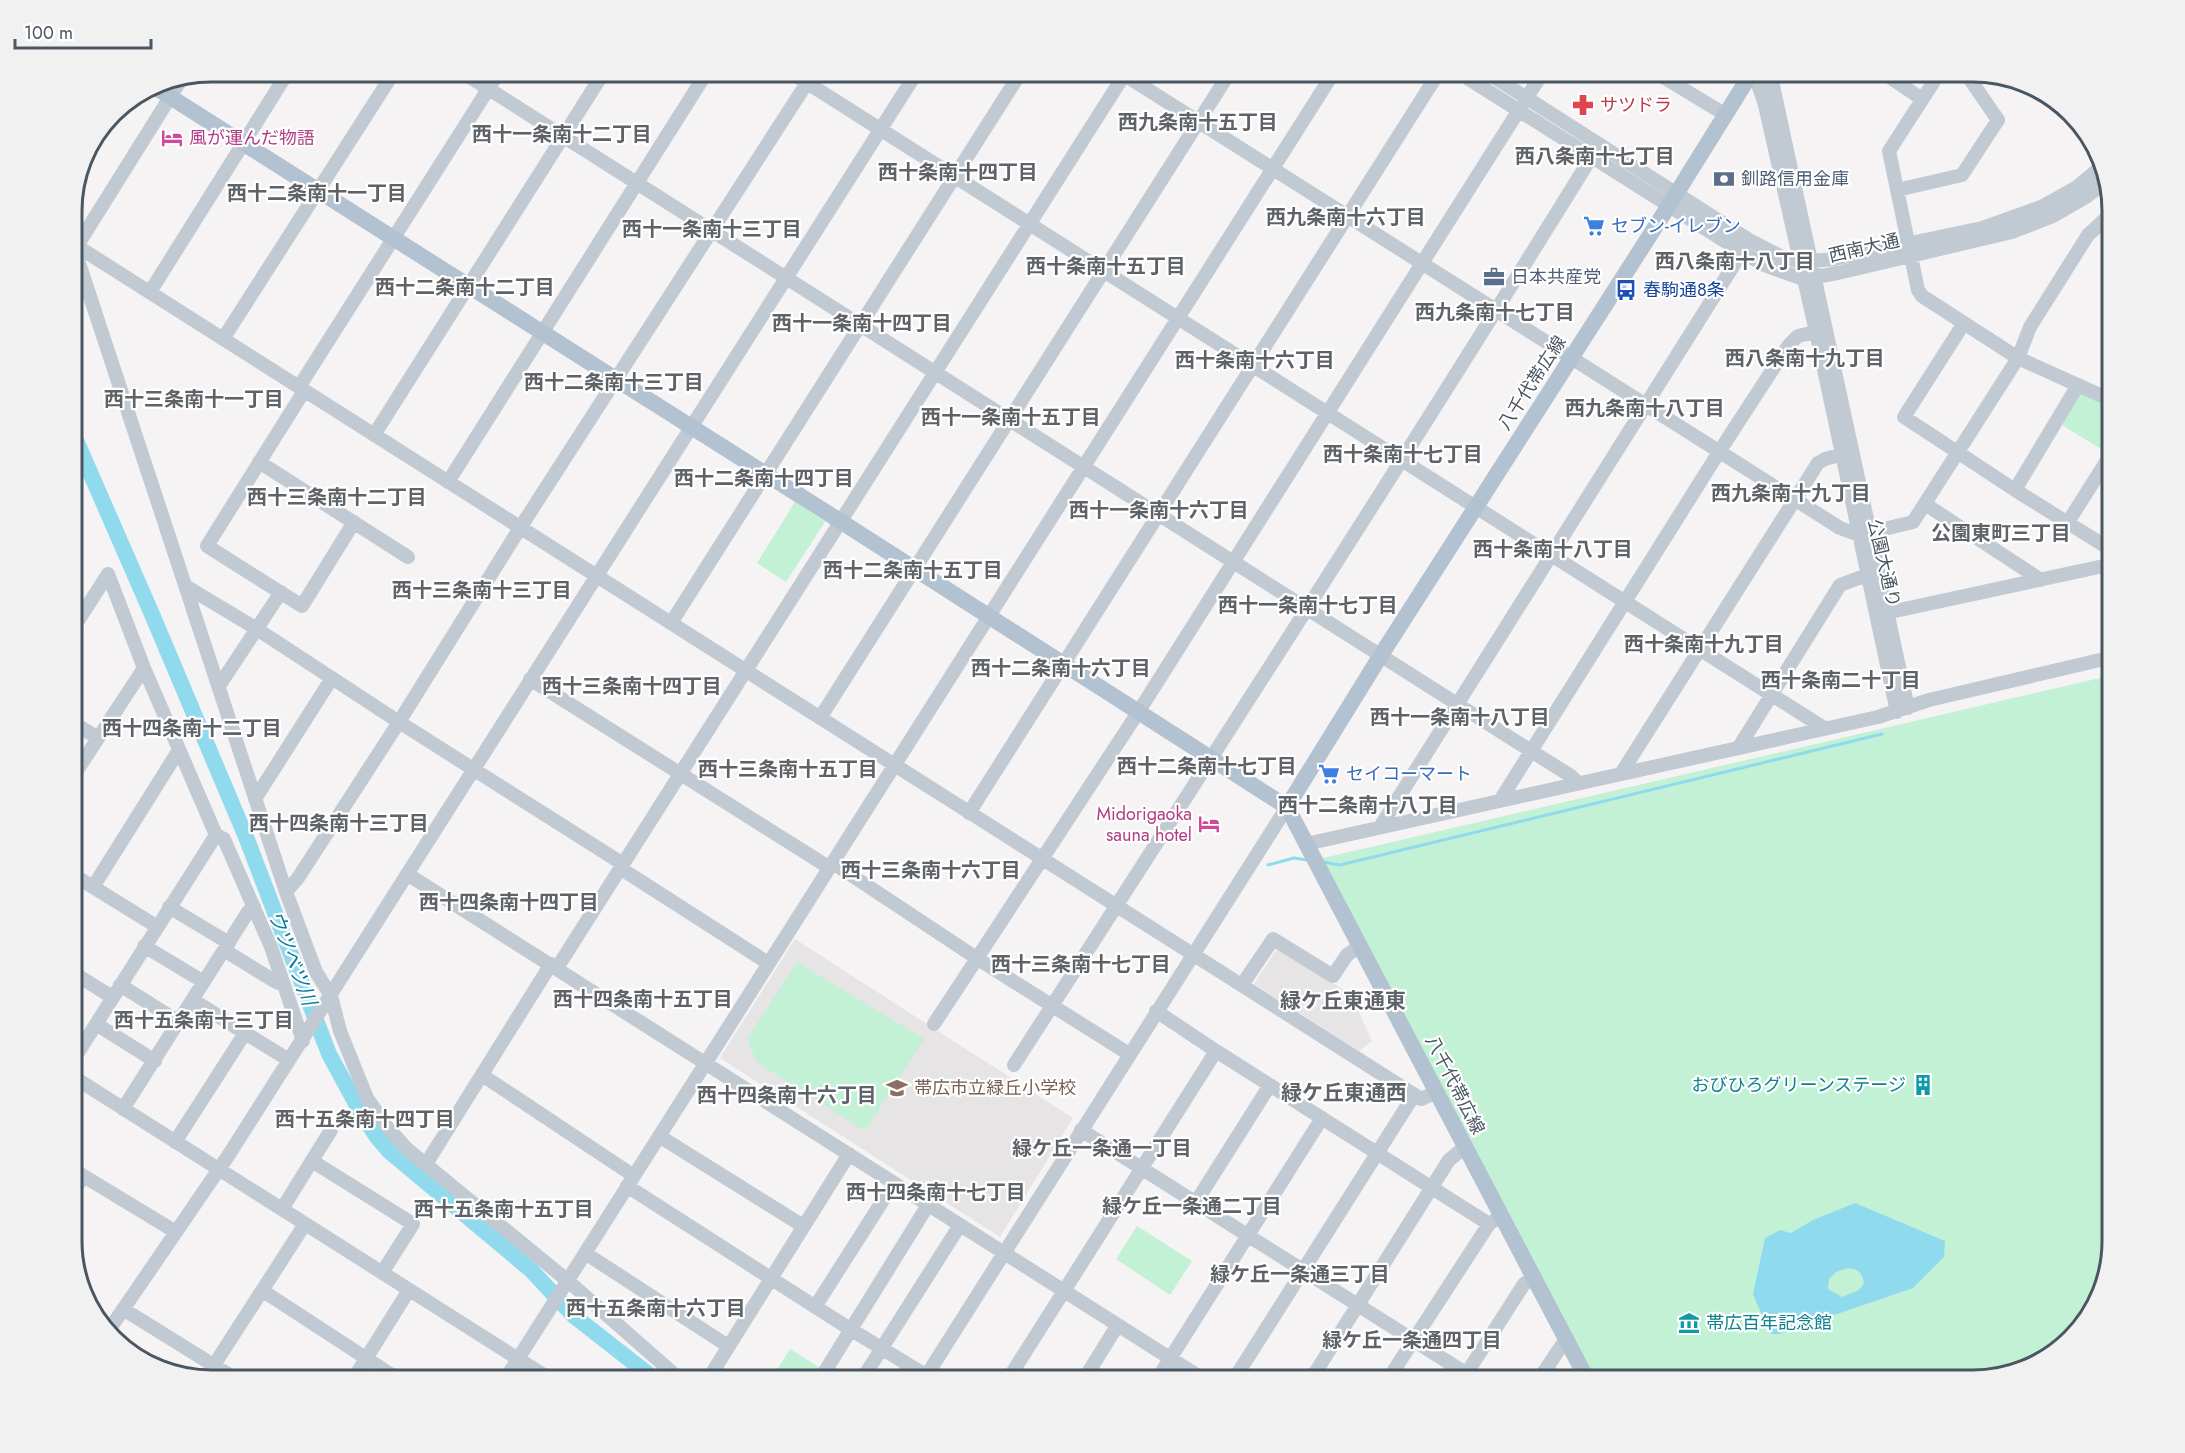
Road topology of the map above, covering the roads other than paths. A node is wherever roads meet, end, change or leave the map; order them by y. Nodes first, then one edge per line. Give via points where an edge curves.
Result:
1 (1117, 82) edge
2 (1138, 82) edge
3 (1224, 82) edge
4 (1327, 82) edge
5 (1432, 82) edge
6 (1474, 82) edge
7 (1502, 82) edge
8 (1536, 82) edge
9 (1672, 82) edge
10 (1746, 82) edge
11 (1757, 82) edge
12 (1772, 82) edge
13 (1896, 82) edge
14 (1933, 82) edge
15 (1972, 82) edge
16 (281, 83) edge
17 (387, 83) edge
18 (480, 83) edge
19 (492, 83) edge
20 (597, 83) edge
21 (700, 83) edge
22 (806, 83) edge
23 (818, 83) edge
24 (910, 83) edge
25 (1014, 83) edge
26 (176, 88) edge
27 (488, 88) junction
28 (162, 92) edge
29 (170, 97) junction
30 (1526, 98) junction
31 (1922, 99) junction
32 (1517, 111) junction
33 (1725, 115) junction
34 (1199, 122) junction
35 (881, 129) junction
36 (563, 136) junction
37 (244, 143) junction
38 (1592, 156) junction
39 (1272, 169) junction
40 (2096, 171) edge
41 (955, 176) junction
42 (636, 183) junction
43 (2100, 186) edge
44 (1897, 190) junction
45 (318, 191) junction
46 (1672, 201) junction
47 (1346, 216) junction
48 (2103, 221) edge
49 (1030, 224) junction
50 (711, 230) junction
51 (83, 231) edge
52 (393, 239) junction
53 (1910, 249) junction
54 (83, 251) edge
55 (1742, 252) junction
56 (1805, 262) junction
57 (1421, 263) junction
58 (1104, 271) junction
59 (83, 275) edge
60 (785, 278) junction
61 (1809, 278) junction
62 (467, 285) junction
63 (150, 292) junction
64 (1496, 311) junction
65 (1179, 318) junction
66 (1964, 323) junction
67 (860, 325) junction
68 (1821, 331) junction
69 (542, 333) junction
70 (223, 339) junction
71 (1572, 358) junction
72 (2019, 358) junction
73 (1252, 366) junction
74 (934, 373) junction
75 (616, 380) junction
76 (2078, 385) junction
77 (302, 389) junction
78 (2103, 396) edge
79 (1646, 405) junction
80 (1327, 413) junction
81 (1009, 420) junction
82 (691, 427) junction
83 (374, 435) junction
84 (1719, 452) junction
85 (1958, 452) junction
86 (1847, 453) junction
87 (1402, 460) junction
88 (259, 462) junction
89 (2103, 467) edge
90 (1084, 468) junction
91 (766, 475) junction
92 (448, 482) junction
93 (2015, 490) junction
94 (1794, 500) junction
95 (1925, 504) junction
96 (1476, 506) junction
97 (1159, 515) junction
98 (840, 521) junction
99 (354, 522) junction
100 (2068, 522) junction
101 (520, 528) junction
102 (1864, 534) junction
103 (2103, 545) edge
104 (1551, 553) junction
105 (408, 557) dead end
106 (1233, 561) junction
107 (2103, 566) edge
108 (914, 569) junction
109 (597, 574) junction
110 (1867, 575) junction
111 (2041, 580) junction
112 (187, 587) junction
113 (281, 592) junction
114 (1626, 601) junction
115 (1307, 609) junction
116 (83, 613) edge
117 (1883, 614) junction
118 (990, 617) junction
119 (671, 623) junction
120 (257, 629) junction
121 (1701, 650) junction
122 (1381, 655) junction
123 (2103, 659) edge
124 (1064, 665) junction
125 (144, 668) junction
126 (745, 670) junction
127 (332, 678) junction
128 (530, 679) junction
129 (219, 686) junction
130 (1772, 695) junction
131 (1456, 704) junction
132 (1902, 710) junction
133 (1139, 711) junction
134 (820, 718) junction
135 (399, 722) junction
136 (1824, 728) junction
137 (83, 729) edge
138 (98, 738) junction
139 (1739, 747) junction
140 (179, 750) junction
141 (1531, 751) junction
142 (1213, 758) junction
143 (83, 761) edge
144 (895, 765) junction
145 (473, 769) junction
146 (681, 772) junction
147 (1622, 772) junction
148 (1578, 783) junction
149 (255, 799) junction
150 (1501, 799) junction
151 (1287, 807) junction
152 (969, 813) junction
153 (1380, 827) junction
154 (216, 835) junction
155 (1306, 844) junction
156 (1043, 860) junction
157 (622, 866) junction
158 (831, 866) junction
159 (407, 874) junction
160 (83, 881) edge
161 (93, 887) junction
162 (286, 892) junction
163 (169, 907) junction
164 (254, 907) junction
165 (1117, 907) junction
166 (156, 926) junction
167 (144, 946) junction
168 (226, 946) junction
169 (1360, 946) junction
170 (1193, 955) junction
171 (978, 959) junction
172 (768, 963) junction
173 (554, 966) junction
174 (83, 979) edge
175 (204, 982) junction
176 (120, 985) junction
177 (284, 985) junction
178 (1242, 985) junction
179 (112, 997) junction
180 (193, 1000) junction
181 (328, 1001) junction
182 (1052, 1005) junction
183 (1156, 1011) junction
184 (179, 1022) junction
185 (96, 1024) junction
186 (934, 1024) dead end
187 (245, 1033) junction
188 (305, 1037) junction
189 (83, 1045) edge
190 (1216, 1051) junction
191 (1130, 1054) junction
192 (154, 1060) junction
193 (289, 1060) junction
194 (706, 1063) junction
195 (1014, 1065) dead end
196 (482, 1075) junction
197 (83, 1083) edge
198 (1270, 1085) junction
199 (1437, 1092) junction
200 (1414, 1095) junction
201 (123, 1109) junction
202 (1322, 1118) junction
203 (331, 1130) dead end
204 (1081, 1130) junction
205 (659, 1136) junction
206 (174, 1142) junction
207 (1465, 1147) junction
208 (1376, 1153) junction
209 (849, 1154) junction
210 (312, 1161) junction
211 (426, 1164) junction
212 (1141, 1167) junction
213 (219, 1170) junction
214 (83, 1175) edge
215 (631, 1181) junction
216 (894, 1184) junction
217 (1432, 1188) junction
218 (1196, 1202) junction
219 (928, 1205) junction
220 (282, 1209) junction
221 (1495, 1220) junction
222 (305, 1224) junction
223 (960, 1225) junction
224 (803, 1226) junction
225 (176, 1232) junction
226 (1250, 1236) junction
227 (585, 1253) junction
228 (1004, 1253) junction
229 (1302, 1269) junction
230 (382, 1273) junction
231 (771, 1278) junction
232 (1534, 1278) junction
233 (566, 1283) junction
234 (409, 1290) junction
235 (262, 1291) junction
236 (1064, 1291) junction
237 (1359, 1305) junction
238 (815, 1307) junction
239 (123, 1309) junction
240 (112, 1325) edge
241 (1118, 1326) junction
242 (850, 1329) junction
243 (1566, 1339) junction
244 (1413, 1340) junction
245 (728, 1346) junction
246 (882, 1349) junction
247 (367, 1359) junction
248 (519, 1359) junction
249 (1170, 1359) junction
250 (214, 1365) junction
251 (211, 1370) edge
252 (222, 1370) edge
253 (360, 1370) edge
254 (384, 1370) edge
255 (512, 1370) edge
256 (536, 1370) edge
257 (669, 1370) edge
258 (714, 1370) edge
259 (826, 1370) edge
260 (868, 1370) edge
261 (914, 1370) edge
262 (933, 1370) edge
263 (1014, 1370) edge
264 (1090, 1370) edge
265 (1163, 1370) edge
266 (1188, 1370) edge
267 (1240, 1370) edge
268 (1317, 1370) edge
269 (1394, 1370) edge
270 (1456, 1370) edge
271 (1474, 1370) edge
272 (1545, 1370) edge
273 (1582, 1370) edge

1 - 49 street
2 - 34 street
3 - 34 street
4 - 39 street
5 - 47 street
6 - 32 street, 西南大通
7 - 30 street, 西南大通
8 - 30 street
9 - 33 street
10 - 33 main road, 八千代帯広線
11 - 56 street, 公園大通り
12 - 56 street, 公園大通り
13 - 31 street
14 - 31 street
15 - 44 street via 1998,120 1962,175
16 - 37 street
17 - 45 street
18 - 27 street
19 - 27 street
20 - 36 street
21 - 42 street
22 - 50 street
23 - 35 street
24 - 35 street
25 - 41 street
26 - 29 street
27 - 36 street
27 - 52 street
28 - 29 main road, 八千代帯広線
29 - 37 main road, 八千代帯広線
29 - 51 street
30 - 32 street
30 - 46 street, 西南大通
31 - 44 street via 1889,151
32 - 38 street, 西南大通
32 - 57 street
33 - 46 main road, 八千代帯広線
34 - 39 street
34 - 58 street
35 - 41 street
35 - 60 street
36 - 42 street
36 - 62 street
37 - 45 main road, 八千代帯広線
37 - 63 street
38 - 46 street, 西南大通
38 - 64 street
39 - 47 street
39 - 65 street
40 - 53 street, 西南大通 via 2077,188 2041,207
41 - 49 street
41 - 67 street
42 - 50 street
42 - 69 street
43 - 53 street, 西南大通 via 2053,216 2012,232
44 - 53 street
45 - 52 main road, 八千代帯広線
45 - 70 street
46 - 55 street, 西南大通
46 - 56 street, 西南大通 via 1780,256
46 - 71 main road, 八千代帯広線
47 - 57 street
47 - 73 street
48 - 72 street via 2088,235 2030,327
49 - 58 street
49 - 74 street
50 - 60 street
50 - 75 street
52 - 62 main road, 八千代帯広線
52 - 77 street
53 - 56 street, 西南大通
53 - 61 street, 西南大通
53 - 66 street via 1922,296
54 - 63 street
55 - 61 street, 西南大通 via 1764,265
55 - 79 street
56 - 61 street, 公園大通り
57 - 64 street
57 - 80 street
58 - 65 street
58 - 81 street
59 - 112 street
60 - 67 street
60 - 82 street
61 - 68 street, 公園大通り
62 - 69 main road, 八千代帯広線
62 - 83 street
63 - 70 street
64 - 71 street
64 - 87 street
65 - 73 street
65 - 90 street
66 - 72 street
66 - 85 street via 1904,417
67 - 74 street
67 - 91 street
68 - 84 street via 1798,336 1788,346
68 - 86 street, 公園大通り
69 - 75 main road, 八千代帯広線
69 - 92 street
70 - 77 street
71 - 79 street
71 - 96 main road, 八千代帯広線
72 - 76 street
72 - 85 street
73 - 80 street
73 - 97 street
74 - 81 street
74 - 98 street
75 - 82 main road, 八千代帯広線
75 - 101 street
76 - 78 street
76 - 93 street
77 - 83 street
77 - 88 street
79 - 84 street
79 - 104 street
80 - 87 street
80 - 106 street
81 - 90 street
81 - 108 street
82 - 91 main road, 八千代帯広線
82 - 109 street
83 - 92 street
84 - 94 street
84 - 114 street
85 - 93 street
85 - 95 street
86 - 94 street via 1818,463
86 - 102 street, 公園大通り
87 - 96 street
87 - 115 street
88 - 99 street
88 - 113 street via 207,546
89 - 100 street
90 - 97 street
90 - 118 street
91 - 98 main road, 八千代帯広線
91 - 119 street
92 - 101 street
93 - 100 street
94 - 102 street via 1840,528
94 - 121 street
95 - 102 street via 1913,522
95 - 111 street
96 - 104 street
96 - 122 main road, 八千代帯広線
97 - 106 street
97 - 124 street
98 - 108 main road, 八千代帯広線
98 - 126 street
99 - 105 street
99 - 113 street via 302,606
100 - 103 street
101 - 109 street
101 - 135 street
102 - 110 street, 公園大通り
102 - 117 street, 公園大通り
104 - 114 street
104 - 131 street
106 - 115 street
106 - 133 street
107 - 111 street
108 - 118 main road, 八千代帯広線
108 - 134 street
109 - 119 street
109 - 128 street
110 - 117 street, 公園大通り
110 - 130 street via 1840,585
111 - 117 street
112 - 120 street
112 - 129 street
113 - 120 street
114 - 121 street
114 - 141 street
115 - 122 street
115 - 142 street
116 - 125 street via 108,574
117 - 132 street, 公園大通り
118 - 124 main road, 八千代帯広線
118 - 144 street
119 - 126 street
120 - 127 street
120 - 129 street
121 - 130 street
121 - 147 street
122 - 131 street
122 - 151 main road, 八千代帯広線
123 - 132 street via 1929,700
124 - 133 main road, 八千代帯広線
124 - 152 street
125 - 138 street
125 - 140 street
126 - 134 street
126 - 146 street
127 - 135 street
127 - 149 street
128 - 145 street
128 - 146 street
129 - 149 street
130 - 136 street
130 - 139 street
131 - 141 street
131 - 153 street
132 - 136 street
133 - 142 main road, 八千代帯広線
133 - 156 street
134 - 144 street
135 - 145 street
135 - 162 street
136 - 139 street
137 - 138 street
138 - 143 street
139 - 147 street
140 - 154 street
140 - 161 street
141 - 148 street
141 - 150 street
142 - 151 main road, 八千代帯広線
142 - 165 street
144 - 152 street
144 - 158 street
145 - 157 street
145 - 159 street
146 - 157 street
146 - 158 street
147 - 148 street
148 - 150 street
149 - 162 street
150 - 153 street
151 - 155 main road, 八千代帯広線
151 - 170 street
152 - 156 street
153 - 155 street
154 - 163 street
154 - 164 street via 224,839
155 - 169 main road, 八千代帯広線
156 - 165 street
156 - 171 street
157 - 172 street
157 - 173 street
158 - 171 street
158 - 172 street
159 - 173 street
159 - 181 street
160 - 161 street
161 - 166 street
162 - 181 street
163 - 166 street
163 - 168 street
164 - 168 street
164 - 177 street
165 - 170 street
165 - 182 street
166 - 167 street
167 - 175 street
167 - 176 street
168 - 175 street
168 - 177 street
169 - 178 street via 1347,955 1333,976 1273,939
169 - 199 main road, 八千代帯広線
170 - 178 street
170 - 183 street
171 - 182 street
171 - 186 street
172 - 194 street
173 - 194 street
173 - 196 street
174 - 179 street
175 - 180 street
176 - 179 street
176 - 184 street
177 - 188 street
178 - 200 street
179 - 185 street
180 - 184 street
180 - 187 street
181 - 188 street
181 - 211 street via 367,1098 388,1128
182 - 191 street
182 - 195 street
183 - 190 street
183 - 191 street
184 - 192 street
185 - 189 street
185 - 192 street
187 - 193 street
187 - 206 street
188 - 193 street
190 - 198 street
190 - 212 street
191 - 204 street
192 - 201 street
193 - 213 street
194 - 205 street
194 - 209 street
196 - 211 street
196 - 215 street
197 - 201 street
198 - 202 street
198 - 218 street
199 - 200 street via 1420,1099
199 - 207 main road, 八千代帯広線
200 - 208 street
201 - 206 street
202 - 208 street
202 - 226 street
203 - 210 street
204 - 212 street
204 - 228 street
205 - 215 street
205 - 224 street
206 - 213 street
207 - 217 street via 1449,1160
207 - 221 main road, 八千代帯広線
208 - 217 street
208 - 229 street
209 - 216 street
209 - 224 street
210 - 220 street
210 - 230 street via 413,1224
211 - 233 street
212 - 218 street
212 - 236 street
213 - 220 street
213 - 225 street
214 - 225 street
215 - 227 street
215 - 231 street
216 - 219 street
216 - 238 street
217 - 221 street
217 - 237 street
218 - 226 street
219 - 223 street
219 - 242 street
220 - 222 street
221 - 232 main road, 八千代帯広線
221 - 244 street
222 - 230 street
222 - 235 street
223 - 228 street
223 - 246 street
224 - 231 street
225 - 239 street
226 - 229 street
226 - 249 street
227 - 233 street
227 - 245 street
228 - 236 street
228 - 262 street
229 - 237 street
229 - 267 street
230 - 234 street
231 - 238 street
231 - 245 street
232 - 243 main road, 八千代帯広線
232 - 271 street via 1524,1284
233 - 248 street
233 - 257 street
234 - 247 street
234 - 248 street
235 - 247 street
235 - 250 street
236 - 241 street
236 - 263 street
237 - 244 street
237 - 268 street
238 - 242 street
239 - 240 street
239 - 250 street
241 - 249 street
241 - 264 street
242 - 246 street
242 - 259 street
243 - 272 street
243 - 273 main road, 八千代帯広線
244 - 269 street
244 - 270 street
245 - 258 street
246 - 260 street
246 - 261 street
247 - 253 street
247 - 254 street
248 - 255 street
248 - 256 street
249 - 265 street
249 - 266 street
250 - 251 street
250 - 252 street

